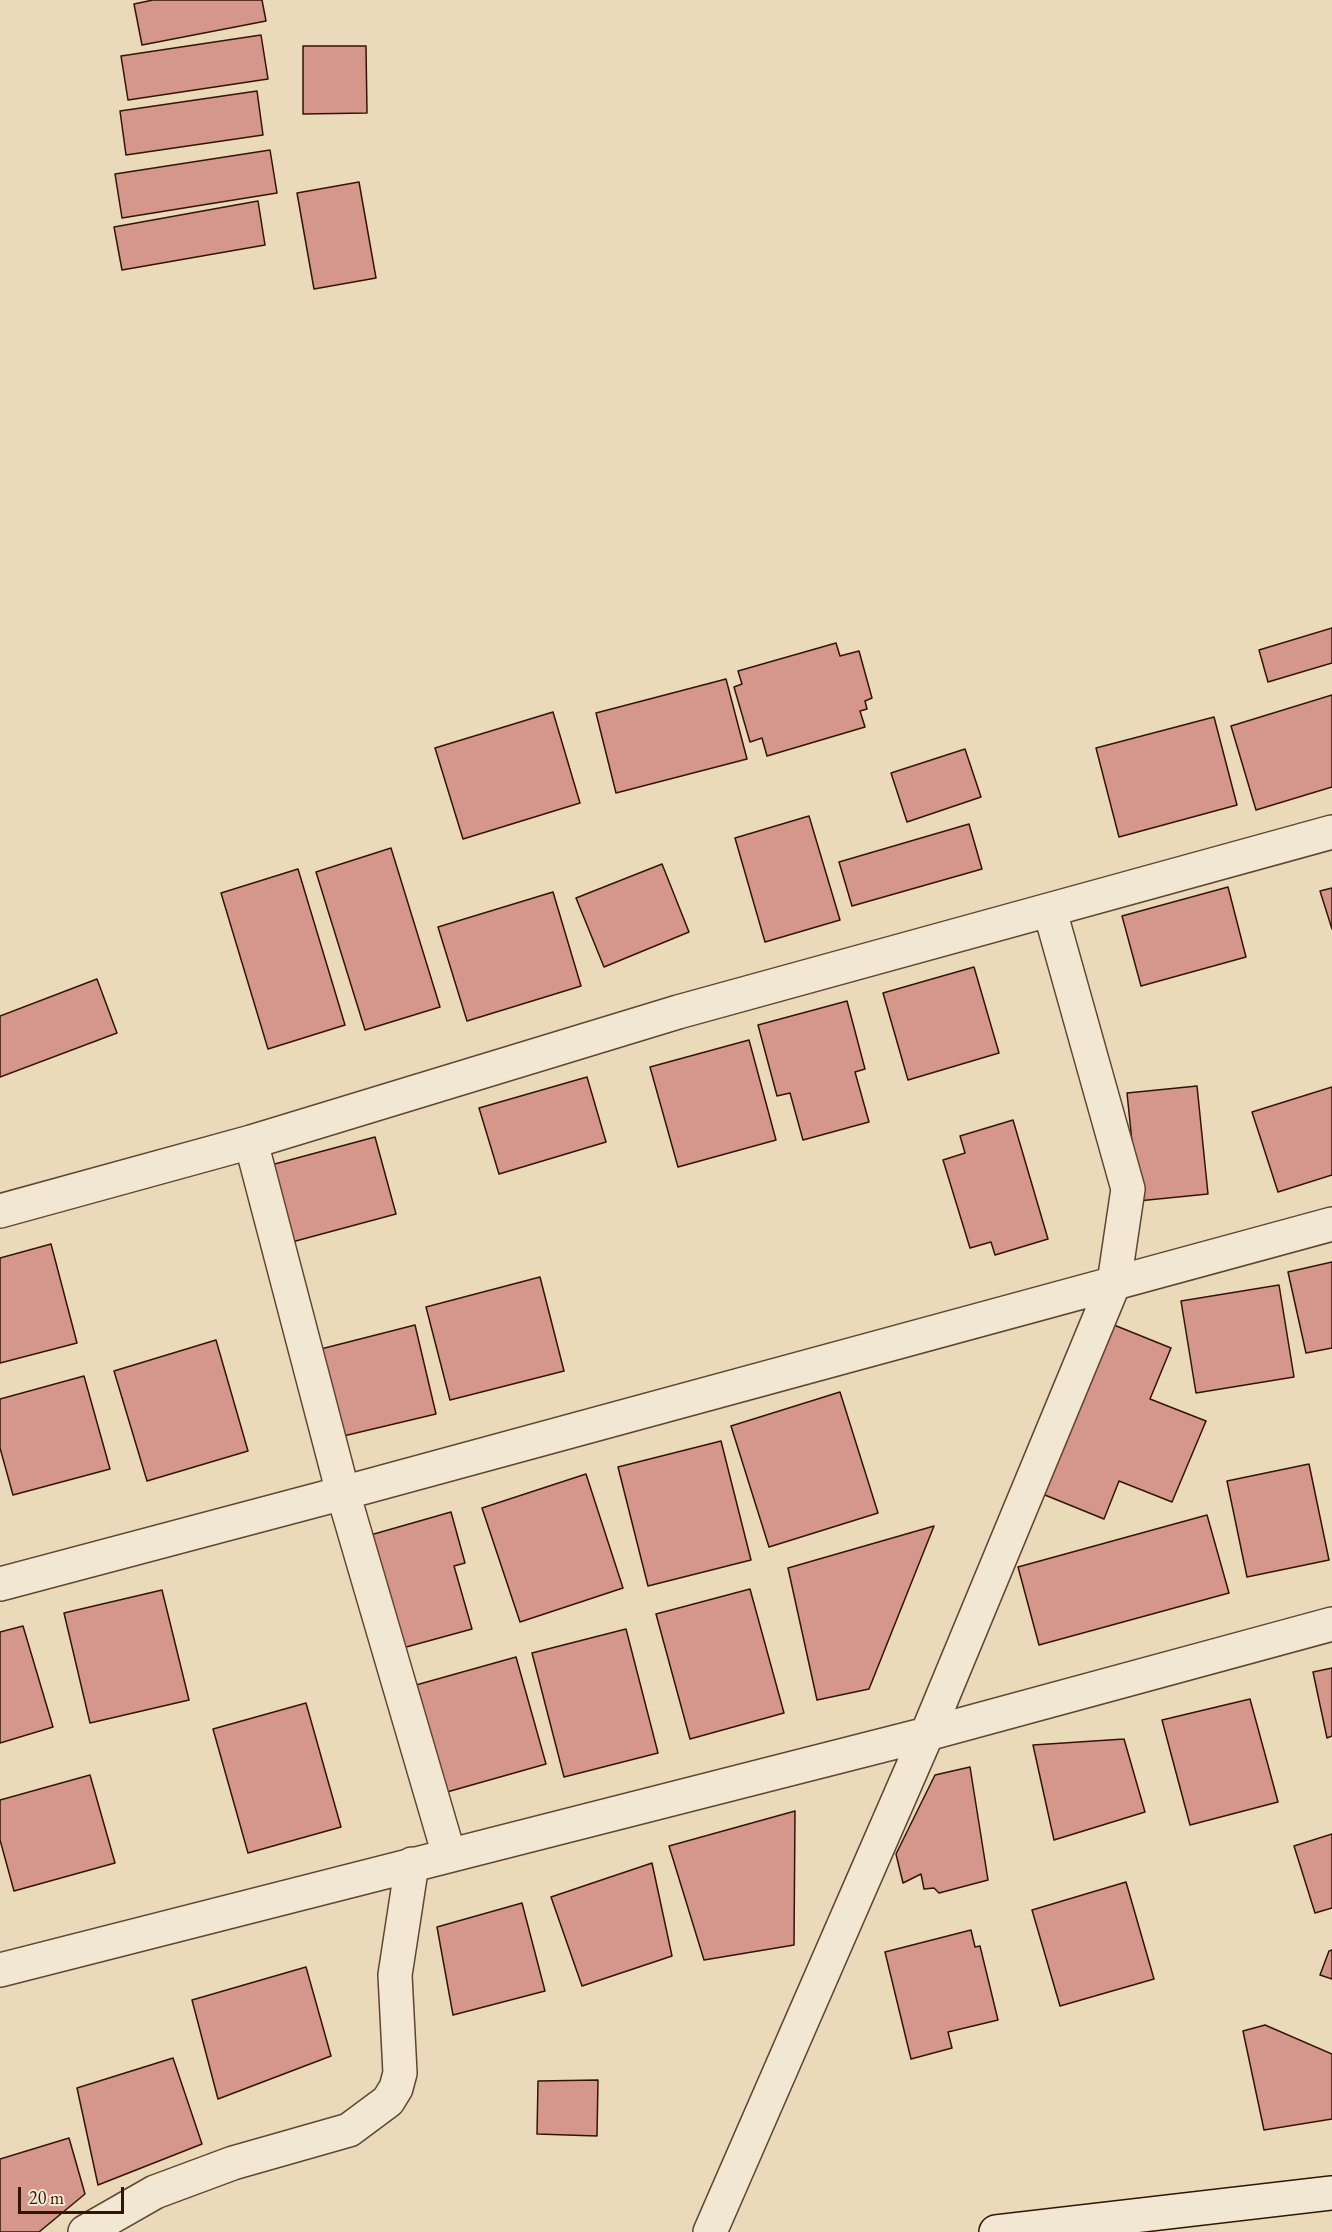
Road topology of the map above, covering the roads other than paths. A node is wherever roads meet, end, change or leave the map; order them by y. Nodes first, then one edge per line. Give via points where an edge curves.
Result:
1 (1332, 832) edge
2 (1050, 911) junction
3 (251, 1142) junction
4 (0, 1210) edge
5 (1332, 1224) edge
6 (1114, 1283) junction
7 (344, 1493) junction
8 (0, 1584) edge
9 (1332, 1624) edge
10 (927, 1734) junction
11 (449, 1855) junction
12 (412, 1864) junction
13 (0, 1970) edge
14 (1332, 2193) edge
15 (85, 2232) edge
16 (710, 2232) edge
17 (996, 2232) edge

1 - 2 street
2 - 3 street via 678,1012
2 - 6 street via 1128,1189
3 - 4 street
3 - 7 street
5 - 6 street
6 - 7 street
6 - 10 street
7 - 8 street
7 - 11 street
9 - 10 street
10 - 11 street
10 - 16 street
11 - 12 street
12 - 13 street
12 - 15 street via 394,1975 400,2073 388,2101 349,2130 233,2163 155,2192
14 - 17 street

